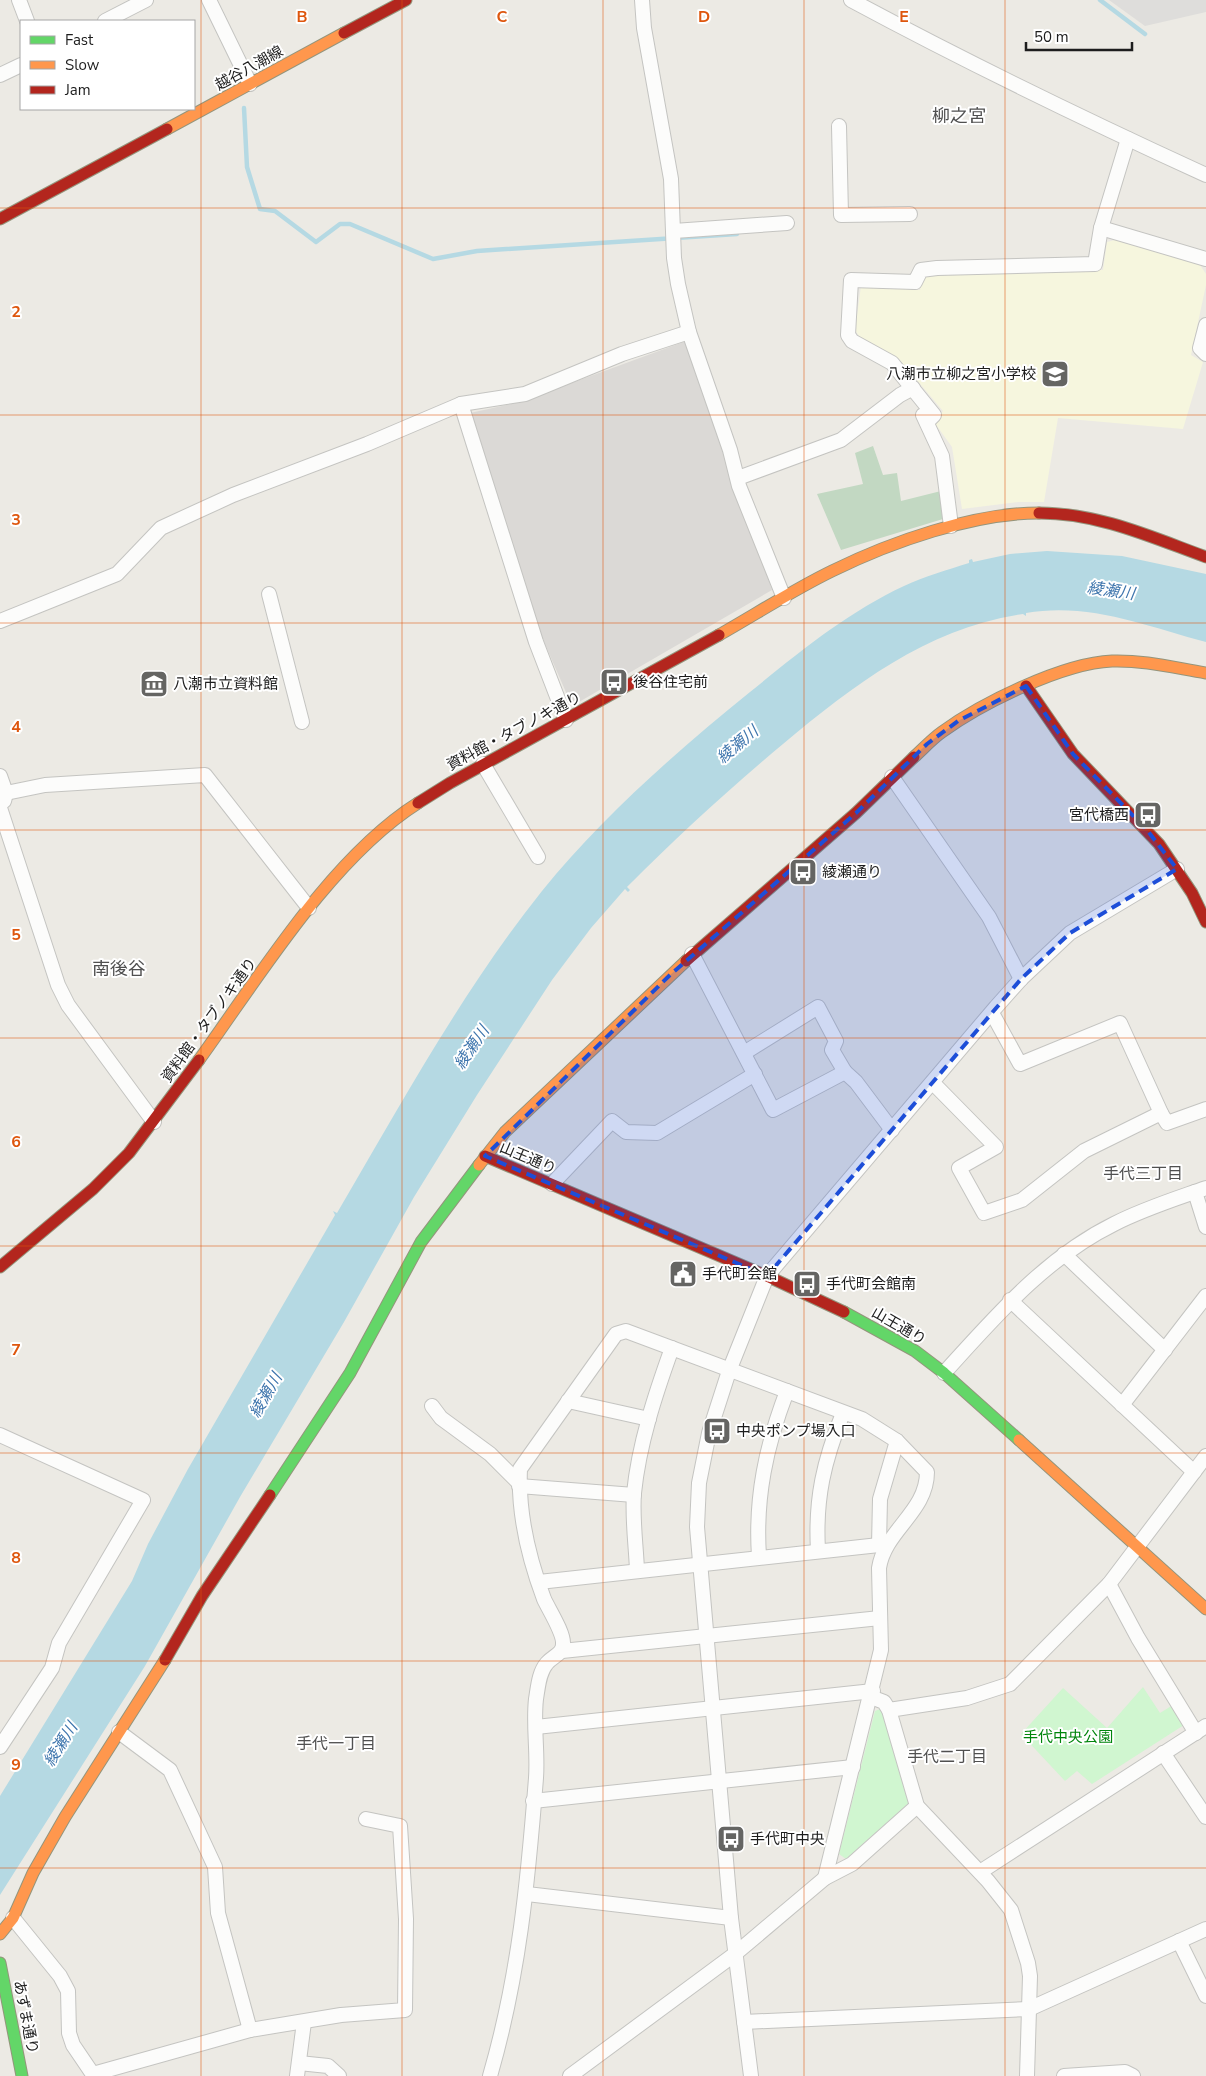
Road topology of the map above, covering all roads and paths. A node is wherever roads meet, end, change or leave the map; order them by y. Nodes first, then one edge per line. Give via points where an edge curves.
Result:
1 (19, 0) edge
2 (146, 0) edge
3 (209, 0) edge
4 (406, 0) edge
5 (642, 0) edge
6 (851, 0) edge
7 (27, 20) edge
8 (107, 20) edge
9 (20, 65) edge
10 (0, 75) edge
11 (250, 84) junction
12 (839, 126) dead end
13 (1128, 139) junction
14 (1206, 175) edge
15 (910, 214) dead end
16 (0, 219) edge
17 (788, 223) dead end
18 (1101, 228) junction
19 (674, 237) junction
20 (1206, 258) edge
21 (1206, 325) edge
22 (689, 332) junction
23 (1206, 354) edge
24 (910, 390) junction
25 (461, 404) junction
26 (738, 478) junction
27 (951, 526) junction
28 (1206, 557) edge
29 (269, 594) dead end
30 (784, 598) junction
31 (0, 621) edge
32 (1206, 673) edge
33 (1026, 686) junction
34 (566, 720) junction
35 (302, 722) dead end
36 (483, 764) junction
37 (0, 776) edge
38 (892, 777) junction
39 (2, 802) edge
40 (538, 858) dead end
41 (1177, 869) junction
42 (309, 908) junction
43 (1206, 922) edge
44 (692, 954) junction
45 (1021, 979) junction
46 (992, 1013) junction
47 (744, 1053) junction
48 (845, 1072) junction
49 (755, 1074) junction
50 (933, 1083) junction
51 (1206, 1109) edge
52 (1161, 1112) junction
53 (154, 1122) junction
54 (892, 1130) junction
55 (485, 1156) junction
56 (552, 1184) junction
57 (1201, 1190) edge
58 (1206, 1227) edge
59 (1064, 1254) junction
60 (0, 1267) edge
61 (767, 1276) junction
62 (1206, 1296) edge
63 (1010, 1300) junction
64 (672, 1348) junction
65 (1165, 1350) junction
66 (729, 1371) junction
67 (944, 1373) junction
68 (787, 1391) junction
69 (568, 1401) junction
70 (1122, 1405) junction
71 (432, 1406) dead end
72 (843, 1413) junction
73 (649, 1419) junction
74 (0, 1435) edge
75 (897, 1441) junction
76 (1206, 1456) edge
77 (1194, 1472) junction
78 (519, 1485) junction
79 (634, 1495) junction
80 (881, 1546) junction
81 (1137, 1546) junction
82 (818, 1550) junction
83 (759, 1556) junction
84 (699, 1563) junction
85 (636, 1570) junction
86 (539, 1582) junction
87 (1109, 1584) junction
88 (1206, 1609) edge
89 (880, 1618) junction
90 (706, 1636) junction
91 (562, 1651) junction
92 (872, 1694) junction
93 (712, 1708) junction
94 (889, 1710) junction
95 (536, 1727) junction
96 (1201, 1729) edge
97 (119, 1732) junction
98 (0, 1747) edge
99 (1163, 1753) junction
100 (853, 1767) junction
101 (719, 1781) junction
102 (534, 1801) junction
103 (917, 1806) junction
104 (1206, 1817) edge
105 (366, 1819) dead end
106 (980, 1872) junction
107 (825, 1878) junction
108 (527, 1894) junction
109 (13, 1918) junction
110 (731, 1918) junction
111 (1206, 1929) edge
112 (0, 1934) edge
113 (1179, 1941) junction
114 (735, 1954) junction
115 (0, 1963) edge
116 (1206, 1996) edge
117 (1029, 2009) junction
118 (304, 2022) junction
119 (744, 2022) junction
120 (250, 2030) junction
121 (298, 2070) edge
122 (585, 2070) edge
123 (94, 2075) edge
124 (22, 2076) edge
125 (338, 2076) edge
126 (490, 2076) edge
127 (570, 2076) edge
128 (751, 2076) edge
129 (1027, 2076) edge
130 (1064, 2076) edge
131 (1132, 2076) edge

1 - 7 street
2 - 8 street
3 - 11 street
4 - 11 street, 越谷八潮線
5 - 19 street via 644,28 671,179
6 - 13 street via 921,38
9 - 10 street
11 - 16 street, 越谷八潮線
12 - 15 street via 841,215
13 - 14 street
13 - 18 street
17 - 19 street
18 - 20 street
18 - 24 street via 1095,264 937,268 920,270 915,282 851,280 848,336 892,363
19 - 22 street via 678,284
21 - 23 street via 1200,348
22 - 25 street via 622,354 525,394
22 - 26 street
24 - 26 street via 841,440
24 - 27 street via 942,456
25 - 31 street via 233,495 161,528 117,574
25 - 34 street via 536,642
26 - 30 street
27 - 28 street, 資料館・タブノキ通り via 997,516 1060,513 1094,517
27 - 30 street, 資料館・タブノキ通り via 860,558
29 - 35 street
30 - 34 street, 資料館・タブノキ通り
32 - 33 street via 1142,662 1112,661 1083,664
33 - 38 street via 942,732
33 - 41 street via 1073,754 1106,792 1147,830
34 - 36 street, 資料館・タブノキ通り
36 - 40 street
36 - 42 street, 資料館・タブノキ通り via 399,814 362,848
37 - 39 street
38 - 44 street via 856,813
38 - 45 street via 989,917
39 - 42 street via 45,785 205,775
39 - 53 street via 58,985 68,1005
41 - 43 street
41 - 45 street via 1070,933
42 - 53 street, 資料館・タブノキ通り
44 - 47 street
44 - 55 street via 512,1126
45 - 46 street
46 - 50 street
46 - 52 street via 1020,1064 1120,1023
47 - 48 street via 818,1007 836,1041 832,1050
47 - 49 street
48 - 49 street via 773,1110
48 - 54 street
49 - 56 street via 657,1133 626,1132 612,1120
50 - 52 street via 996,1147 959,1168 984,1213 1022,1200 1084,1151
50 - 54 street
51 - 52 street via 1167,1123
53 - 60 street, 資料館・タブノキ通り via 93,1189
54 - 61 street
55 - 56 street, 山王通り
55 - 97 street via 421,1242 350,1373 202,1596
56 - 61 street, 山王通り
57 - 58 street
57 - 59 street via 1133,1214
59 - 63 street
59 - 65 street
61 - 66 street
61 - 67 street, 山王通り via 846,1313 914,1351
62 - 65 street
63 - 67 street
63 - 70 street
64 - 66 street
64 - 69 street via 626,1332 616,1334
64 - 73 street
65 - 70 street
66 - 68 street
66 - 84 street via 709,1432 700,1474 697,1508
67 - 81 street, 山王通り
68 - 72 street
68 - 83 street via 762,1471 757,1528
69 - 73 street
69 - 78 street via 520,1470
70 - 77 street
71 - 78 street via 441,1418 490,1454
72 - 75 street via 862,1420
72 - 82 street via 827,1453 821,1482 816,1519
73 - 79 street
74 - 98 street via 143,1500 59,1643 52,1668
75 - 80 street via 880,1499
75 - 80 street via 927,1472 927,1481 920,1504
76 - 77 street
77 - 81 street
78 - 79 street
78 - 86 street
79 - 85 street
80 - 82 street
80 - 89 street
81 - 87 street
81 - 88 street, 山王通り
82 - 83 street
83 - 84 street
84 - 85 street
84 - 90 street
85 - 86 street
86 - 91 street via 564,1642
87 - 94 street via 1010,1684 967,1698
87 - 96 street via 1134,1632
89 - 90 street
89 - 92 street via 881,1650
90 - 91 street
90 - 93 street
91 - 95 street via 546,1663 541,1673
92 - 93 street
92 - 94 street
92 - 100 street
93 - 95 street
93 - 101 street
94 - 103 street
95 - 102 street
96 - 99 street
97 - 109 street via 33,1873
97 - 120 street via 170,1770 215,1867 218,1913
99 - 104 street
99 - 106 street
100 - 101 street
100 - 107 street
101 - 102 street
101 - 110 street
102 - 108 street
103 - 106 street
103 - 107 street via 852,1864
105 - 118 street via 400,1826 406,1918 405,2010 341,2015
106 - 117 street via 1011,1910 1028,1963
107 - 114 street
108 - 110 street
108 - 126 street via 508,2009
109 - 112 street
109 - 123 street via 60,1976 68,1991 69,2033 73,2045
110 - 114 street
111 - 113 street
113 - 116 street
113 - 117 street
114 - 119 street
114 - 122 street
115 - 124 street, あずま通り
117 - 119 street
117 - 129 street
118 - 120 street
118 - 121 street
119 - 128 street
120 - 123 street
121 - 125 street via 328,2066
122 - 127 street
130 - 131 street via 1125,2072

